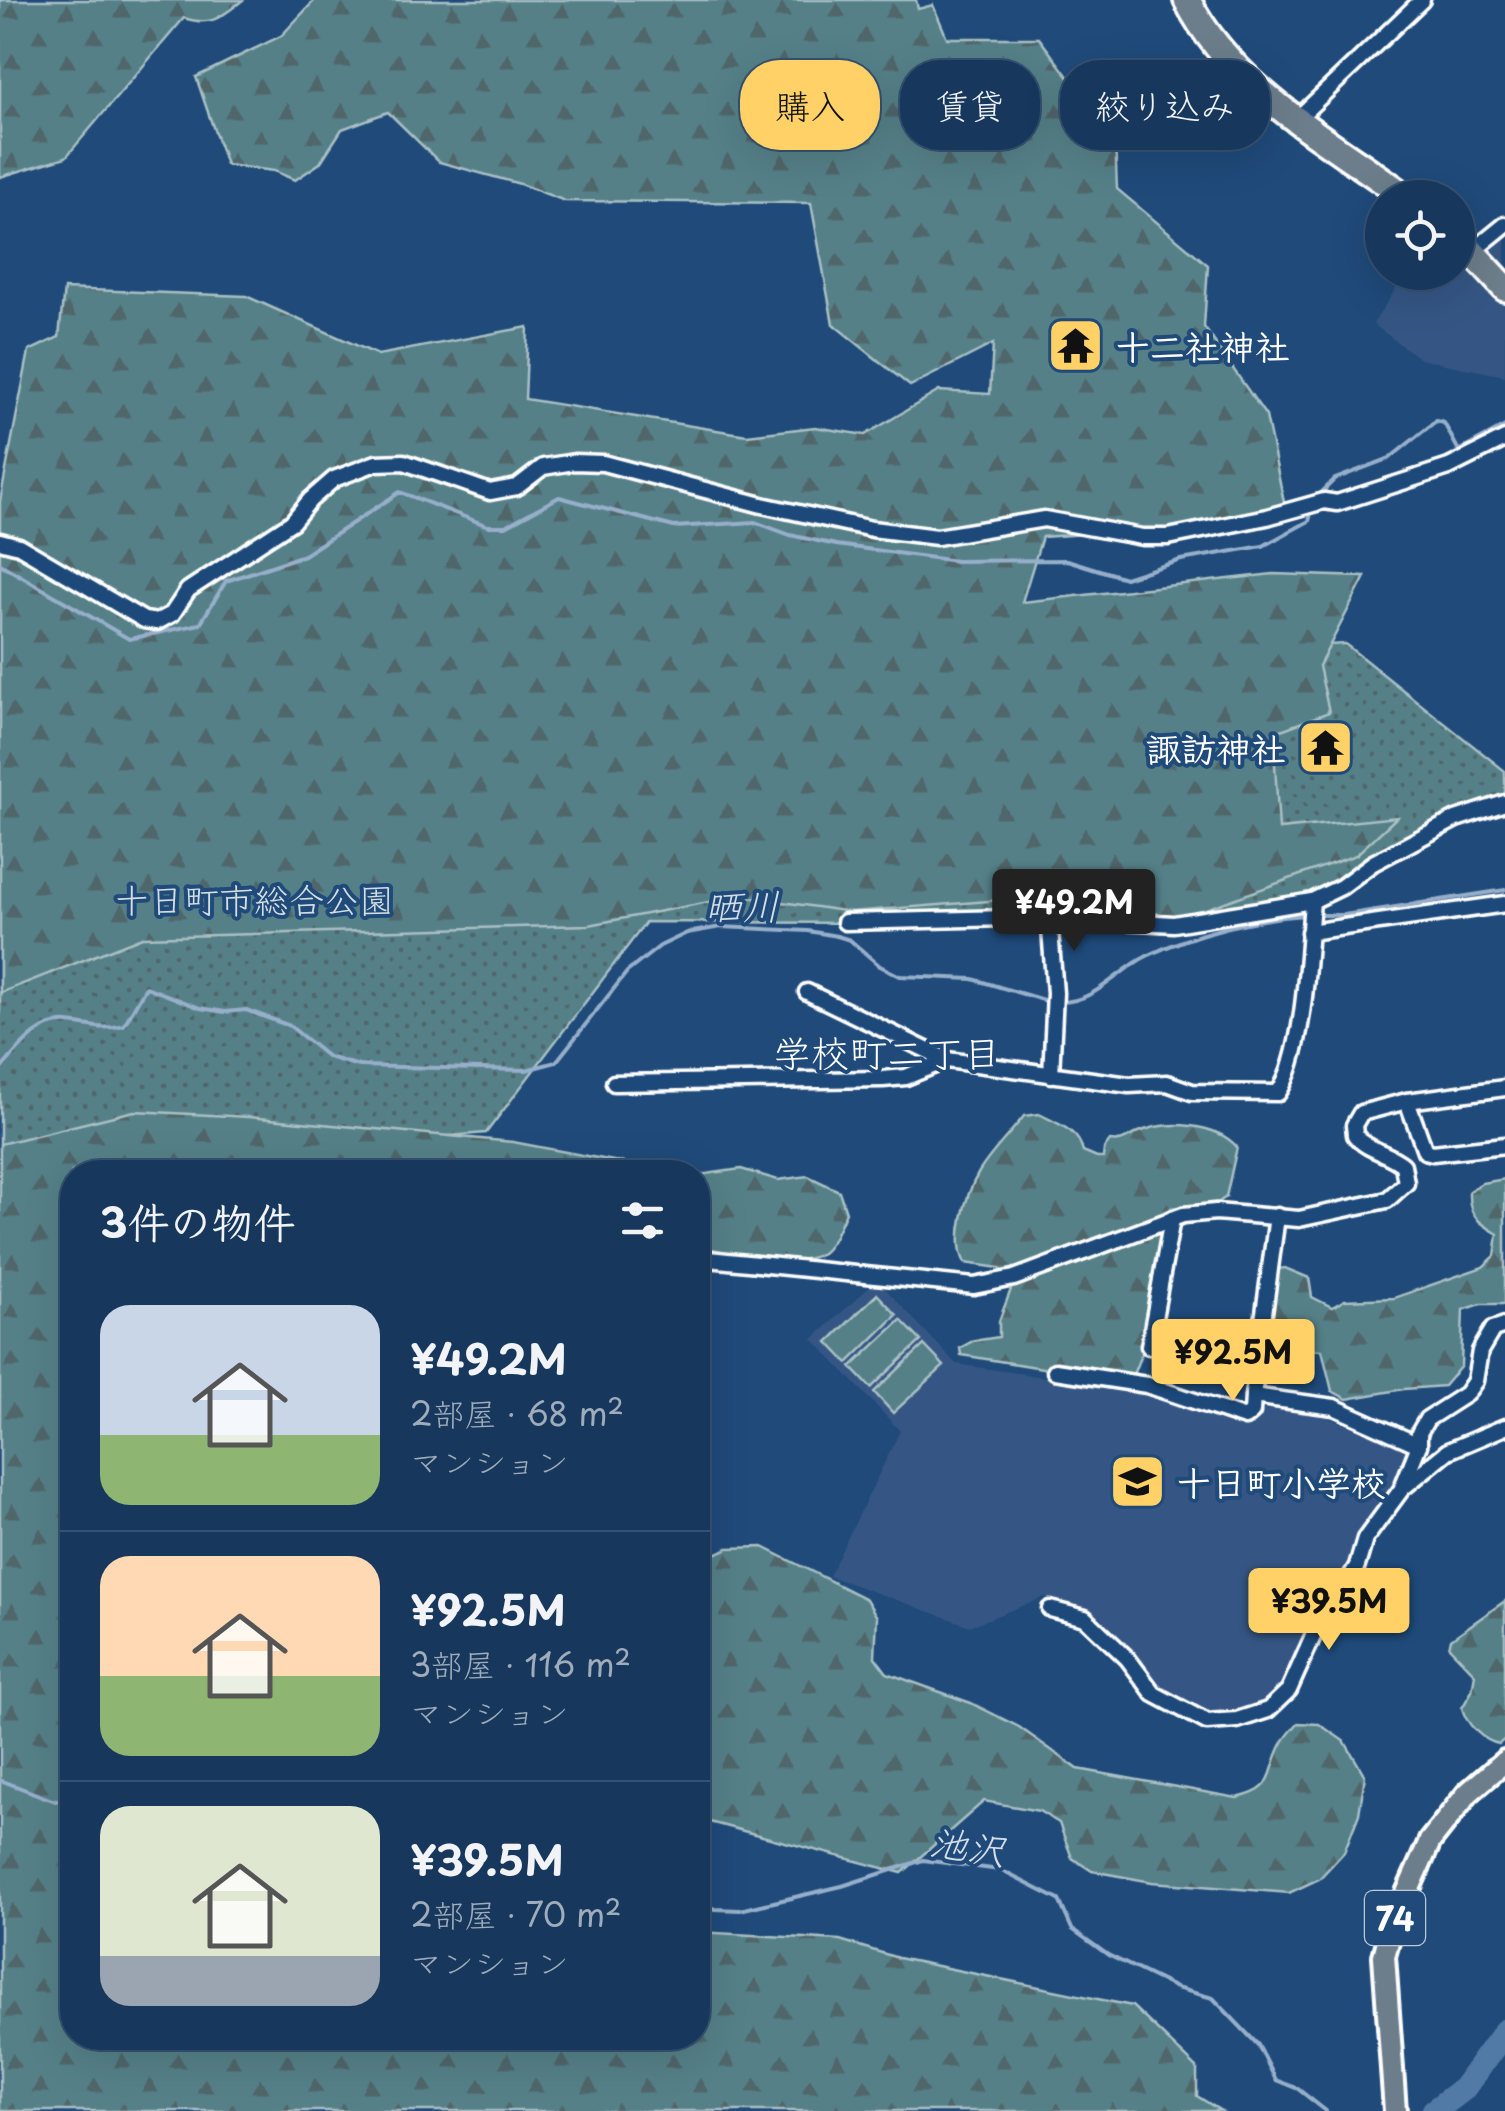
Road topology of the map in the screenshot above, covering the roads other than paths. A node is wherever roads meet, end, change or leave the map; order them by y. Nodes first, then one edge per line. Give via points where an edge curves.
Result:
1 (1187, 0) edge
2 (1422, 0) edge
3 (1297, 119) junction
4 (1382, 180) edge
5 (1505, 225) edge
6 (1475, 239) edge
7 (1475, 255) edge
8 (1505, 288) edge
9 (1505, 439) edge
10 (0, 541) edge
11 (1505, 803) edge
12 (1312, 900) junction
13 (1505, 904) edge
14 (1049, 917) junction
15 (846, 922) dead end
16 (1310, 932) junction
17 (807, 992) dead end
18 (947, 1060) junction
19 (1052, 1075) junction
20 (614, 1083) dead end
21 (1505, 1088) edge
22 (1408, 1101) junction
23 (1505, 1145) edge
24 (1277, 1216) junction
25 (1172, 1219) junction
26 (710, 1259) edge
27 (1505, 1324) edge
28 (1148, 1346) dead end
29 (1056, 1371) dead end
30 (1253, 1396) junction
31 (1505, 1426) edge
32 (1419, 1445) junction
33 (1402, 1490) junction
34 (1050, 1609) dead end
35 (1505, 1761) edge
36 (1394, 2111) edge

1 - 3 highway via 1221,54
2 - 3 street
3 - 4 highway
5 - 6 street
7 - 8 highway
9 - 10 street via 1449,467 1337,503 1142,537 1044,518 937,537 872,529 604,462 543,467 516,486 490,492 404,462 376,463 334,479 292,522 212,572 157,622
11 - 12 street via 1456,818
12 - 14 street via 1174,924
12 - 16 street
13 - 16 street
14 - 15 street
14 - 19 street
16 - 19 street via 1287,1081 1278,1094 1192,1092 1167,1082 1129,1086
17 - 18 street
18 - 19 street
18 - 20 street via 884,1079
21 - 22 street
22 - 23 street via 1425,1151
22 - 24 street via 1361,1114 1354,1125 1360,1142 1403,1165 1406,1183 1387,1200 1316,1216
24 - 25 street via 1216,1212
24 - 30 street
25 - 26 street via 1014,1278 974,1286
25 - 28 street
27 - 32 street via 1480,1351 1466,1394 1428,1419
29 - 30 street via 1147,1385 1244,1418 1252,1412
30 - 32 street via 1334,1408
31 - 33 street via 1448,1451
32 - 33 street
33 - 34 street via 1365,1539 1289,1690 1268,1710 1207,1722 1154,1694 1085,1618
35 - 36 main road, 74 via 1468,1793 1430,1841 1392,1927 1384,1956

